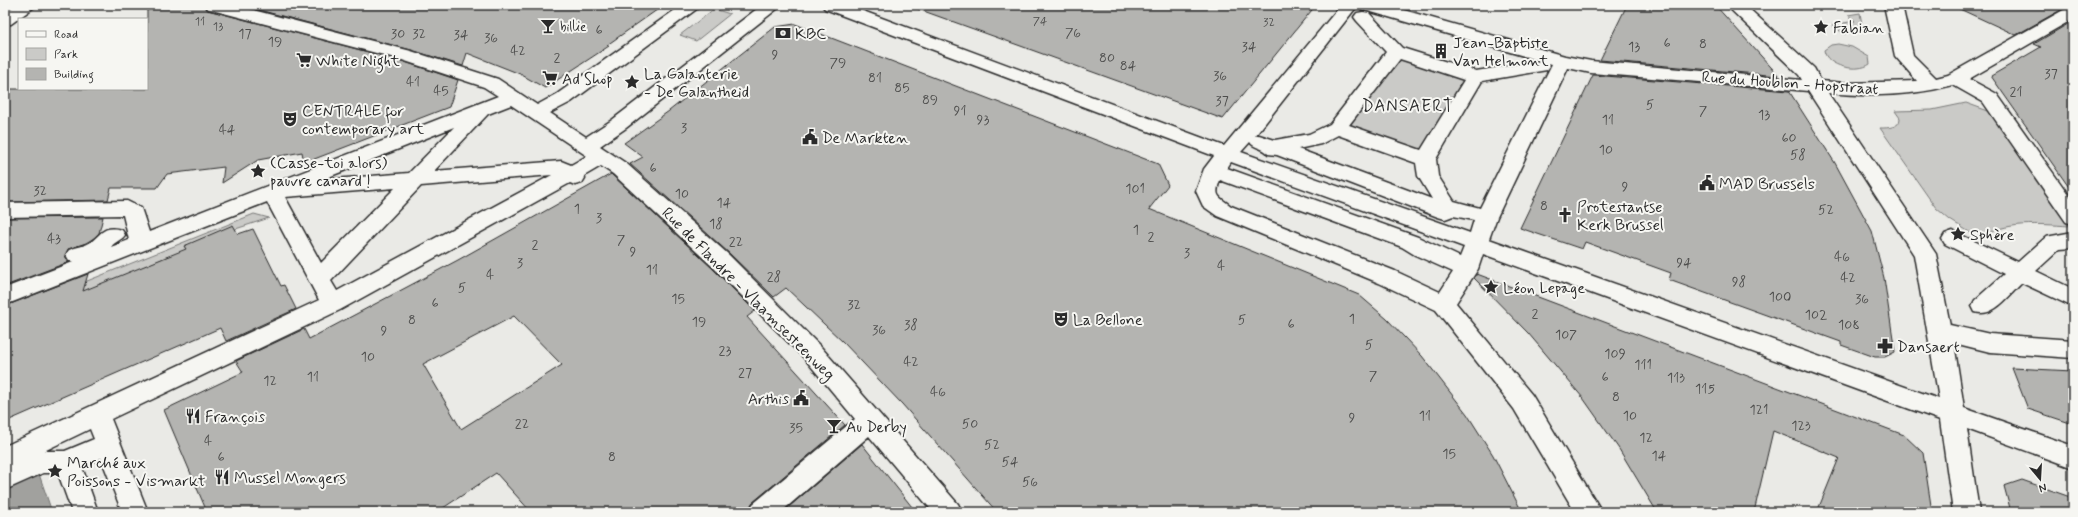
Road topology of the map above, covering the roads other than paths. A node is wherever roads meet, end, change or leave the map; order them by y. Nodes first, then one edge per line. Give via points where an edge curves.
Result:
1 (28, 5) edge
2 (214, 5) edge
3 (693, 5) edge
4 (773, 5) edge
5 (831, 5) edge
6 (1735, 5) edge
7 (1893, 5) edge
8 (1360, 9) edge
9 (2073, 12) edge
10 (5, 20) edge
11 (1396, 52) junction
12 (1562, 61) junction
13 (1541, 66) dead end
14 (1475, 77) junction
15 (1955, 79) junction
16 (1932, 85) junction
17 (1814, 86) junction
18 (513, 97) junction
19 (482, 109) junction
20 (536, 113) junction
21 (1337, 128) junction
22 (594, 152) junction
23 (1426, 159) junction
24 (1227, 164) junction
25 (577, 179) junction
26 (414, 181) junction
27 (272, 192) junction
28 (5, 210) edge
29 (1444, 212) junction
30 (1474, 213) dead end
31 (2073, 217) edge
32 (155, 220) dead end
33 (186, 225) junction
34 (114, 235) dead end
35 (1953, 239) dead end
36 (2073, 240) edge
37 (141, 243) junction
38 (1477, 243) junction
39 (1457, 265) dead end
40 (2020, 272) junction
41 (319, 278) junction
42 (5, 283) edge
43 (5, 297) edge
44 (2073, 299) edge
45 (332, 304) junction
46 (1444, 304) junction
47 (1983, 306) dead end
48 (1939, 331) junction
49 (2073, 349) edge
50 (1952, 415) junction
51 (97, 416) junction
52 (871, 420) junction
53 (96, 449) dead end
54 (2073, 457) edge
55 (5, 458) edge
56 (67, 462) junction
57 (5, 479) edge
58 (85, 512) edge
59 (135, 512) edge
60 (762, 512) edge
61 (949, 512) edge
62 (1589, 512) edge
63 (1966, 512) edge

1 - 10 street
2 - 18 street, Rue de Flandre - Vlaamsesteenweg via 405,55 491,82
3 - 20 street via 564,98
4 - 22 street via 620,124
5 - 24 street
6 - 17 street via 1807,72
7 - 16 street via 1904,56
8 - 11 street
8 - 12 street, Rue du Houblon - Hopstraat
8 - 24 street
9 - 15 street, Rue du Houblon - Hopstraat
11 - 14 street
11 - 21 street
12 - 17 street, Rue du Houblon - Hopstraat via 1591,67
12 - 38 street via 1486,217
13 - 14 street
14 - 23 street
15 - 16 street, Rue du Houblon - Hopstraat
15 - 31 street via 1990,98
16 - 17 street, Rue du Houblon - Hopstraat via 1845,89
17 - 48 street via 1925,254
18 - 19 street
18 - 20 street, Rue de Flandre - Vlaamsesteenweg
19 - 26 street
19 - 27 street
20 - 22 street, Rue de Flandre - Vlaamsesteenweg
21 - 23 street
21 - 29 street via 1314,140 1269,147
22 - 25 street
22 - 52 street, Rue de Flandre - Vlaamsesteenweg via 642,188 721,261 813,353
23 - 29 street via 1428,176
24 - 38 street
24 - 39 street via 1253,179 1410,242 1426,245
24 - 46 street via 1214,170 1206,190 1210,201 1217,207 1387,277
25 - 26 street via 561,168
25 - 45 street
26 - 27 street
26 - 41 street
27 - 33 street
27 - 41 street via 295,251
28 - 37 street via 127,208 134,213
29 - 30 street
32 - 33 street
33 - 37 street
34 - 42 street via 106,238 98,248
35 - 40 street
36 - 40 street via 2054,242
37 - 43 street
38 - 46 street via 1467,268
38 - 50 street
40 - 44 street
40 - 47 street
41 - 45 street
45 - 51 street
46 - 62 street via 1523,402
48 - 49 street via 1990,342
48 - 50 street via 1949,380
50 - 54 street
50 - 63 street
51 - 55 street
51 - 59 street
52 - 60 street
52 - 61 street, Rue de Flandre - Vlaamsesteenweg
53 - 56 street
56 - 57 street via 40,462
56 - 58 street

